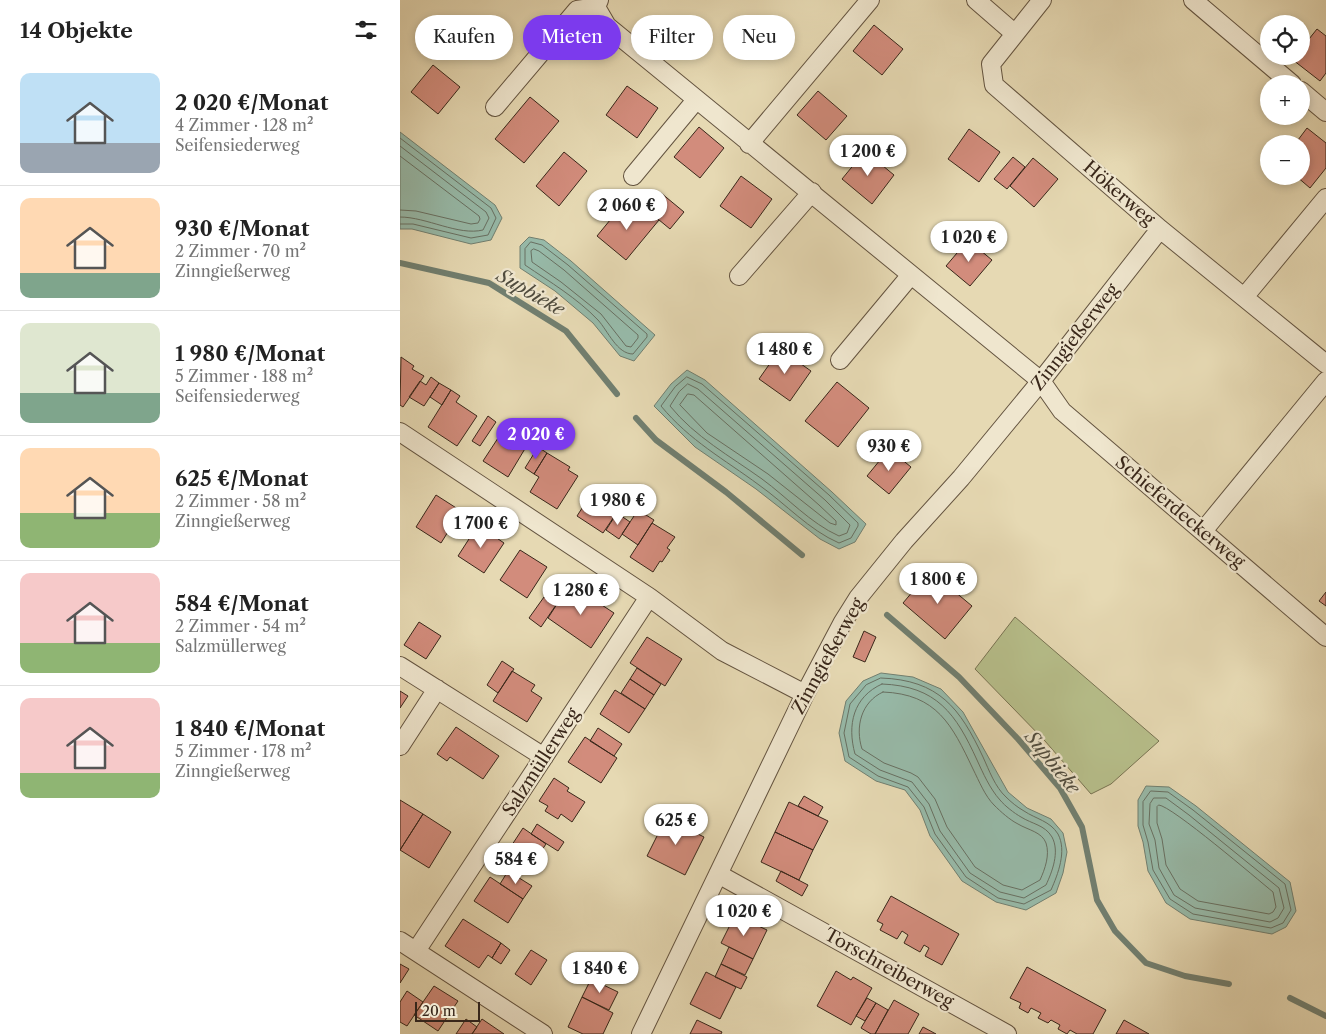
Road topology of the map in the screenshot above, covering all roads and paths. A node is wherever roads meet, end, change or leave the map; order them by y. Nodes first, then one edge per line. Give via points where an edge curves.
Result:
1 (870, 0) edge
2 (976, 0) edge
3 (1042, 0) edge
4 (1193, 0) edge
5 (597, 4) edge
6 (1014, 33) junction
7 (1281, 75) edge
8 (1310, 99) edge
9 (696, 100) junction
10 (495, 107) dead end
11 (1326, 112) edge
12 (749, 144) junction
13 (633, 176) dead end
14 (812, 192) junction
15 (1326, 198) edge
16 (1160, 229) junction
17 (739, 276) dead end
18 (910, 276) junction
19 (1245, 296) junction
20 (840, 360) dead end
21 (1326, 364) edge
22 (1326, 381) edge
23 (1041, 382) junction
24 (400, 432) edge
25 (1203, 531) junction
26 (649, 597) junction
27 (1326, 637) edge
28 (400, 666) edge
29 (436, 689) junction
30 (805, 694) junction
31 (400, 746) edge
32 (544, 757) junction
33 (718, 874) junction
34 (400, 941) edge
35 (416, 952) junction
36 (543, 1034) edge
37 (641, 1034) edge
38 (1007, 1034) edge

1 - 12 street
2 - 6 street
3 - 6 street, Hökerweg
4 - 7 street
5 - 9 street, Schieferdeckerweg via 608,26
5 - 10 street via 578,10
6 - 16 street, Hökerweg via 990,64 994,85
8 - 11 street
9 - 12 street, Schieferdeckerweg
9 - 13 street
12 - 14 street, Schieferdeckerweg
14 - 17 street
14 - 18 street, Schieferdeckerweg
15 - 19 street
16 - 19 street, Hökerweg
16 - 23 street, Zinngießerweg
18 - 20 street
18 - 23 street, Schieferdeckerweg
19 - 21 street, Hökerweg
22 - 25 street
23 - 25 street, Schieferdeckerweg via 1062,411
23 - 30 street, Zinngießerweg via 858,598 829,645
24 - 26 street
25 - 27 street, Schieferdeckerweg
26 - 30 street via 722,651
26 - 32 street, Salzmüllerweg
28 - 29 street
29 - 31 street
29 - 32 street
30 - 33 street, Zinngießerweg
32 - 35 street, Salzmüllerweg
33 - 37 street, Zinngießerweg
33 - 38 street, Torschreiberweg
34 - 35 street
35 - 36 street

